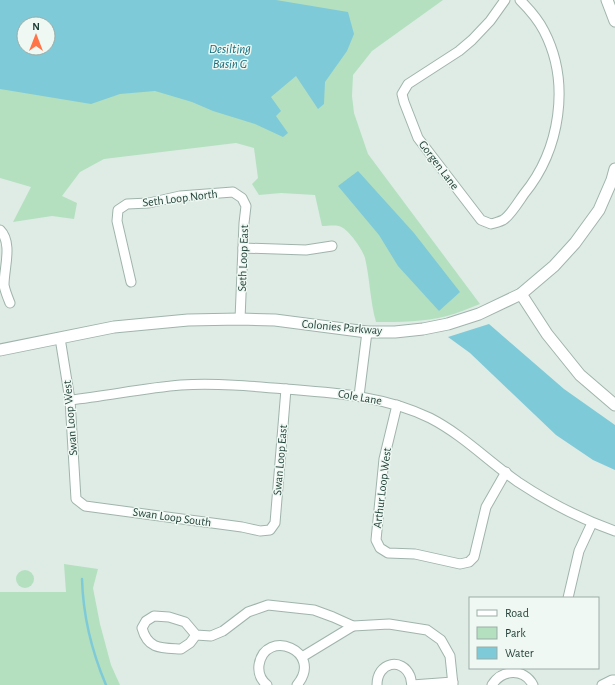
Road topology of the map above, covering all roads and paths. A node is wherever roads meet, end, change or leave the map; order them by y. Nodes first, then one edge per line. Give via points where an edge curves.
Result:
1 (505, 0) edge
2 (520, 0) edge
3 (607, 0) edge
4 (615, 21) edge
5 (615, 172) edge
6 (612, 187) edge
7 (242, 198) joint
8 (2, 232) edge
9 (332, 246) dead end
10 (243, 248) junction
11 (131, 282) dead end
12 (521, 294) junction
13 (10, 303) dead end
14 (240, 319) junction
15 (367, 332) junction
16 (60, 338) junction
17 (0, 350) edge
18 (286, 388) junction
19 (358, 396) junction
20 (70, 400) junction
21 (397, 405) junction
22 (615, 405) edge
23 (506, 472) junction
24 (76, 499) joint
25 (592, 523) junction
26 (270, 530) joint
27 (615, 531) edge
28 (568, 597) edge
29 (352, 626) junction
30 (196, 635) junction
31 (302, 657) junction
32 (615, 680) edge
33 (453, 683) edge
34 (263, 684) edge
35 (297, 685) edge
36 (377, 685) edge
37 (412, 685) edge
38 (492, 685) edge
39 (533, 685) edge
40 (602, 685) edge

1 - 2 street, Gorgen Lane via 472,40 408,84 402,94 418,138 481,220 491,224 504,219 541,170 553,141 558,111 559,81 554,55 544,30
3 - 4 street
5 - 6 street, Colonies Parkway
6 - 12 street, Colonies Parkway via 575,243 554,266
7 - 10 street, Seth Loop East via 246,206
7 - 11 street, Seth Loop North via 233,192 199,194 149,203 127,204 118,210 117,221
8 - 13 street via 7,249 4,287
9 - 10 street via 306,250
10 - 14 street, Seth Loop East
12 - 15 street, Colonies Parkway via 479,314 448,324 395,332
12 - 22 street via 546,334 580,375
14 - 15 street, Colonies Parkway via 275,320
14 - 16 street, Colonies Parkway via 188,320 114,327
15 - 19 street
16 - 17 street, Colonies Parkway
16 - 20 street, Swan Loop West
18 - 19 street, Cole Lane
18 - 20 street, Cole Lane via 182,385
18 - 26 street, Swan Loop East via 275,523
19 - 21 street, Cole Lane
20 - 24 street, Swan Loop West
21 - 23 street, Cole Lane via 431,418 466,440
21 - 23 street, Arthur Loop West via 384,459 376,540 380,548 388,553 415,554 460,564 469,562 474,557 486,507
23 - 25 street, Cole Lane via 533,491
24 - 26 street, Swan Loop South via 85,506 260,531
25 - 27 street, Cole Lane
25 - 28 street via 579,551
29 - 30 street via 314,610 268,605 248,612 223,631 211,636
29 - 31 street
29 - 33 street via 389,624 427,630 441,640 450,656
30 - 30 street via 185,622 169,617 154,616 146,621 142,628 144,638 150,644 163,648 181,649
31 - 34 street via 291,647 283,645 269,649 260,661
31 - 35 street via 304,672
32 - 40 street
33 - 37 street
36 - 37 street via 379,673 384,667 392,664 406,670
38 - 39 street via 500,676 514,672 527,677

